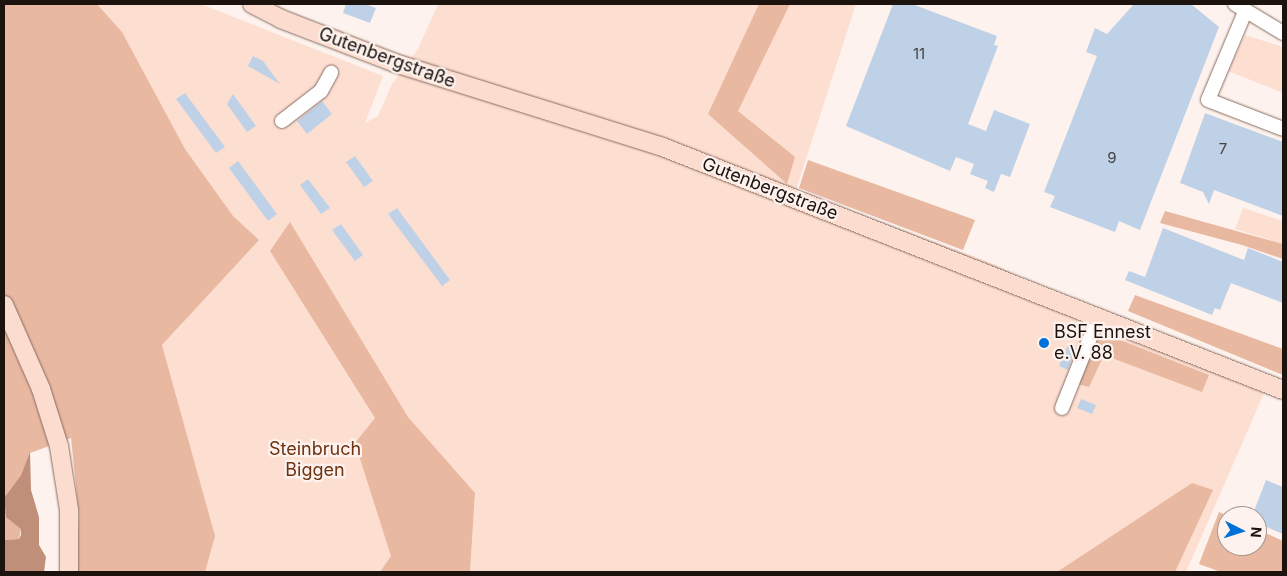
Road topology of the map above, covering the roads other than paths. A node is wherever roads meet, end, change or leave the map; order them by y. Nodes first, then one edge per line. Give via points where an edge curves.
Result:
1 (252, 4) edge
2 (1240, 8) edge
3 (1283, 32) edge
4 (331, 73) dead end
5 (282, 121) dead end
6 (1283, 129) edge
7 (4, 305) edge
8 (1098, 318) junction
9 (1283, 390) edge
10 (1062, 408) dead end
11 (69, 572) edge

1 - 8 main road, Gutenbergstraße via 281,19 395,63 660,146
2 - 3 street
2 - 6 street via 1208,100
4 - 5 street via 321,90
7 - 11 main road via 42,389 60,446 69,510
8 - 9 main road, Gutenbergstraße
8 - 10 street

